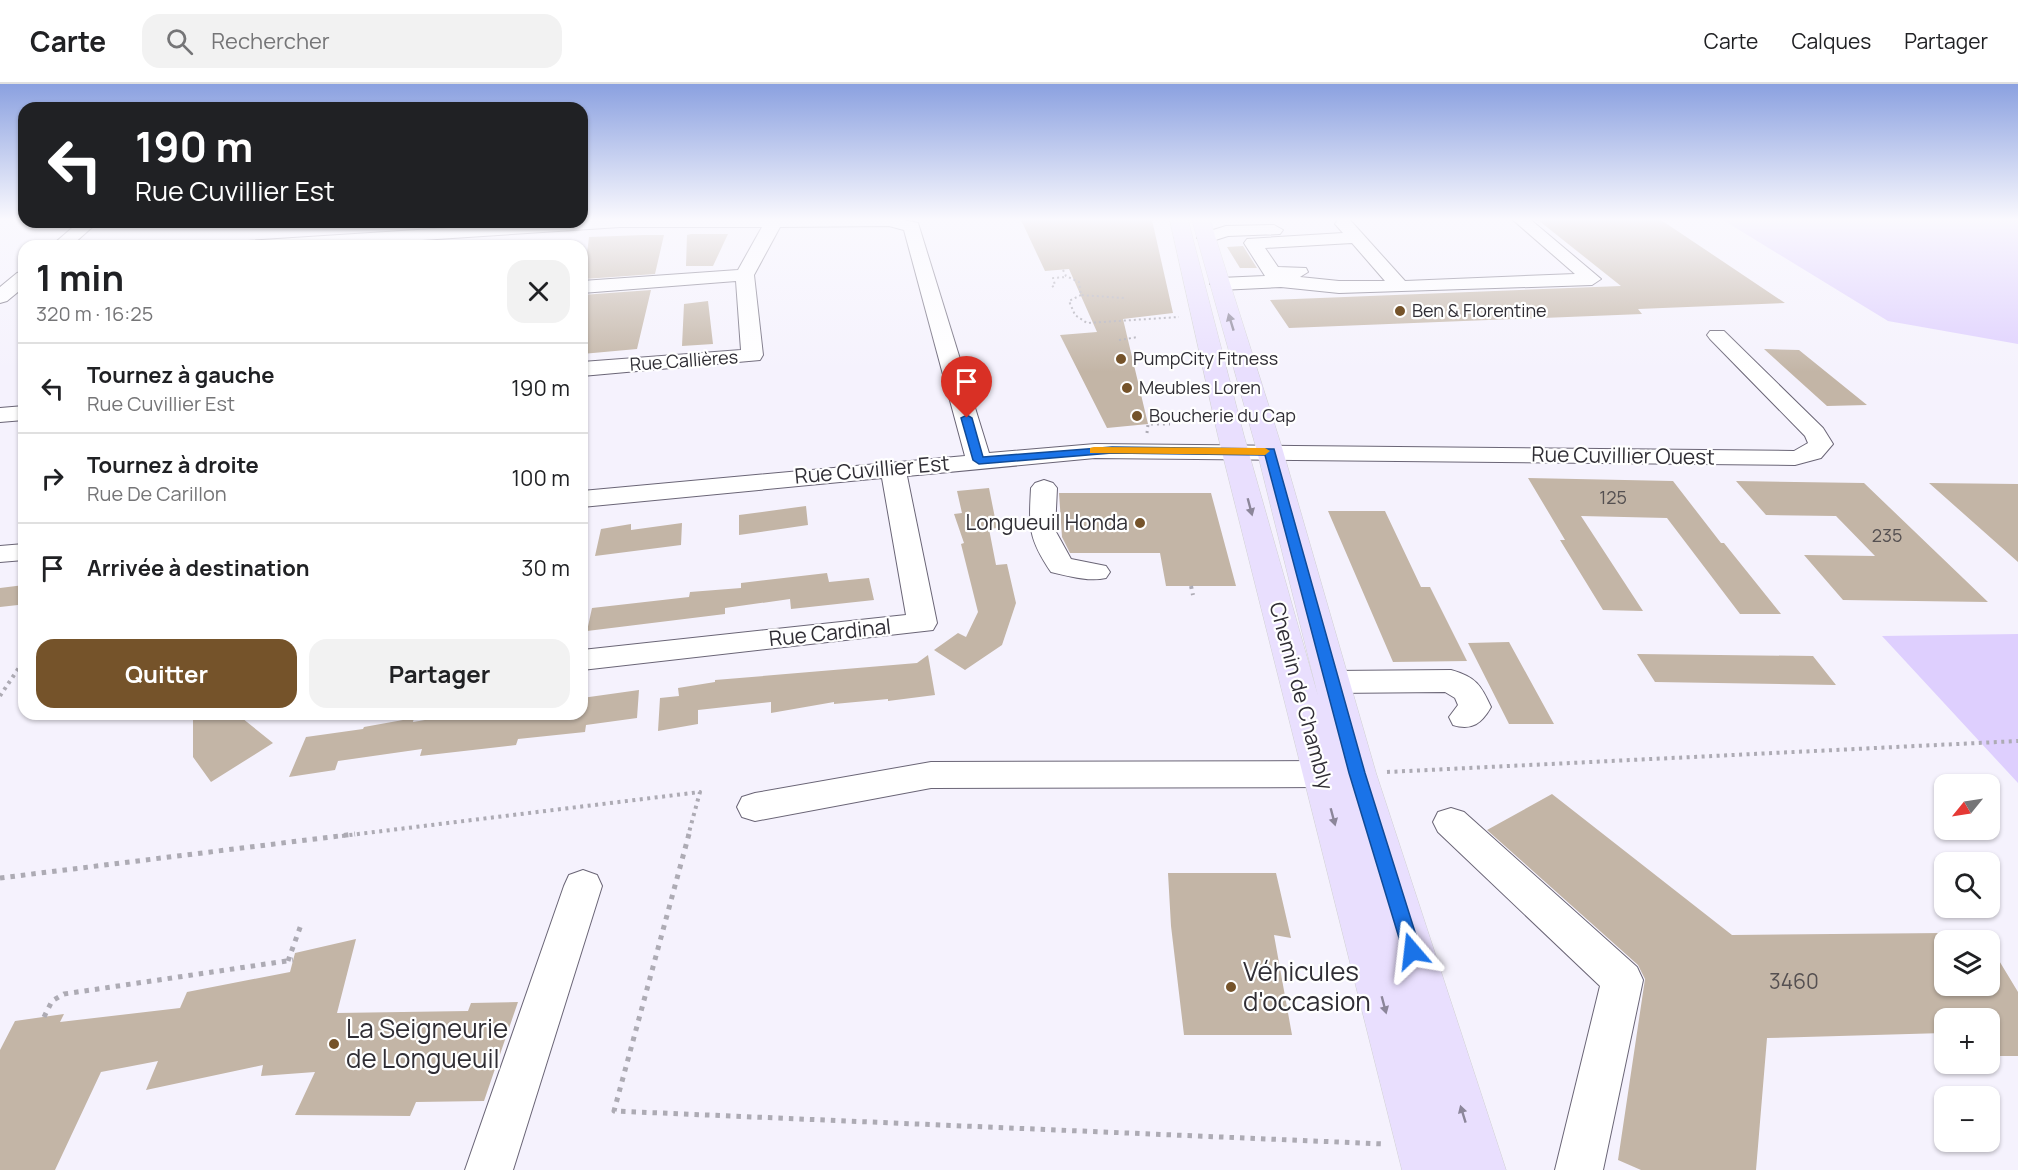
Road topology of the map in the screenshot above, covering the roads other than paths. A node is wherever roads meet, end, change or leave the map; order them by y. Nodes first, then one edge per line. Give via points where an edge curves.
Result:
1 (747, 271) edge
2 (925, 271) edge
3 (1195, 271) edge
4 (1216, 271) edge
5 (1270, 271) edge
6 (1336, 271) edge
7 (1385, 271) edge
8 (1582, 271) edge
9 (745, 275) junction
10 (18, 282) edge
11 (1220, 285) junction
12 (588, 287) edge
13 (1400, 287) junction
14 (0, 297) edge
15 (1717, 335) dead end
16 (588, 369) edge
17 (18, 414) edge
18 (0, 415) edge
19 (1252, 451) junction
20 (979, 460) junction
21 (893, 468) junction
22 (1044, 488) dead end
23 (588, 498) edge
24 (18, 552) edge
25 (0, 554) edge
26 (1096, 572) dead end
27 (588, 659) edge
28 (1332, 681) junction
29 (1465, 717) dead end
30 (1340, 773) junction
31 (755, 807) dead end
32 (1451, 822) dead end
33 (583, 886) dead end
34 (1425, 1158) edge
35 (489, 1170) edge
36 (1480, 1170) edge
37 (1579, 1170) edge

1 - 9 street
2 - 20 street
3 - 19 main road, Chemin de Chambly
4 - 11 main road, Chemin de Chambly
5 - 6 street
7 - 13 street
8 - 13 street via 1592,279
9 - 12 street
9 - 16 street, Rue Callières via 752,355
10 - 14 street
11 - 13 street via 1281,281 1339,287
19 -> 11 main road, Chemin de Chambly
15 - 19 street, Rue Cuvillier Ouest via 1815,433 1821,444 1812,453 1795,458
17 - 18 street
19 - 20 street, Rue Cuvillier Est via 1095,451
19 - 28 main road, Chemin de Chambly
19 -> 30 main road, Chemin de Chambly
20 - 21 street, Rue Cuvillier Est
21 - 23 street, Rue Cuvillier Est
21 - 27 street, Rue Cardinal via 922,623
22 - 26 street via 1042,530 1061,566
24 - 25 street
28 - 29 street via 1451,681 1468,691 1475,707
28 - 30 main road, Chemin de Chambly
30 - 31 street via 931,774
30 -> 34 main road, Chemin de Chambly
36 -> 30 main road, Chemin de Chambly
32 - 37 street via 1622,980
33 - 35 street

